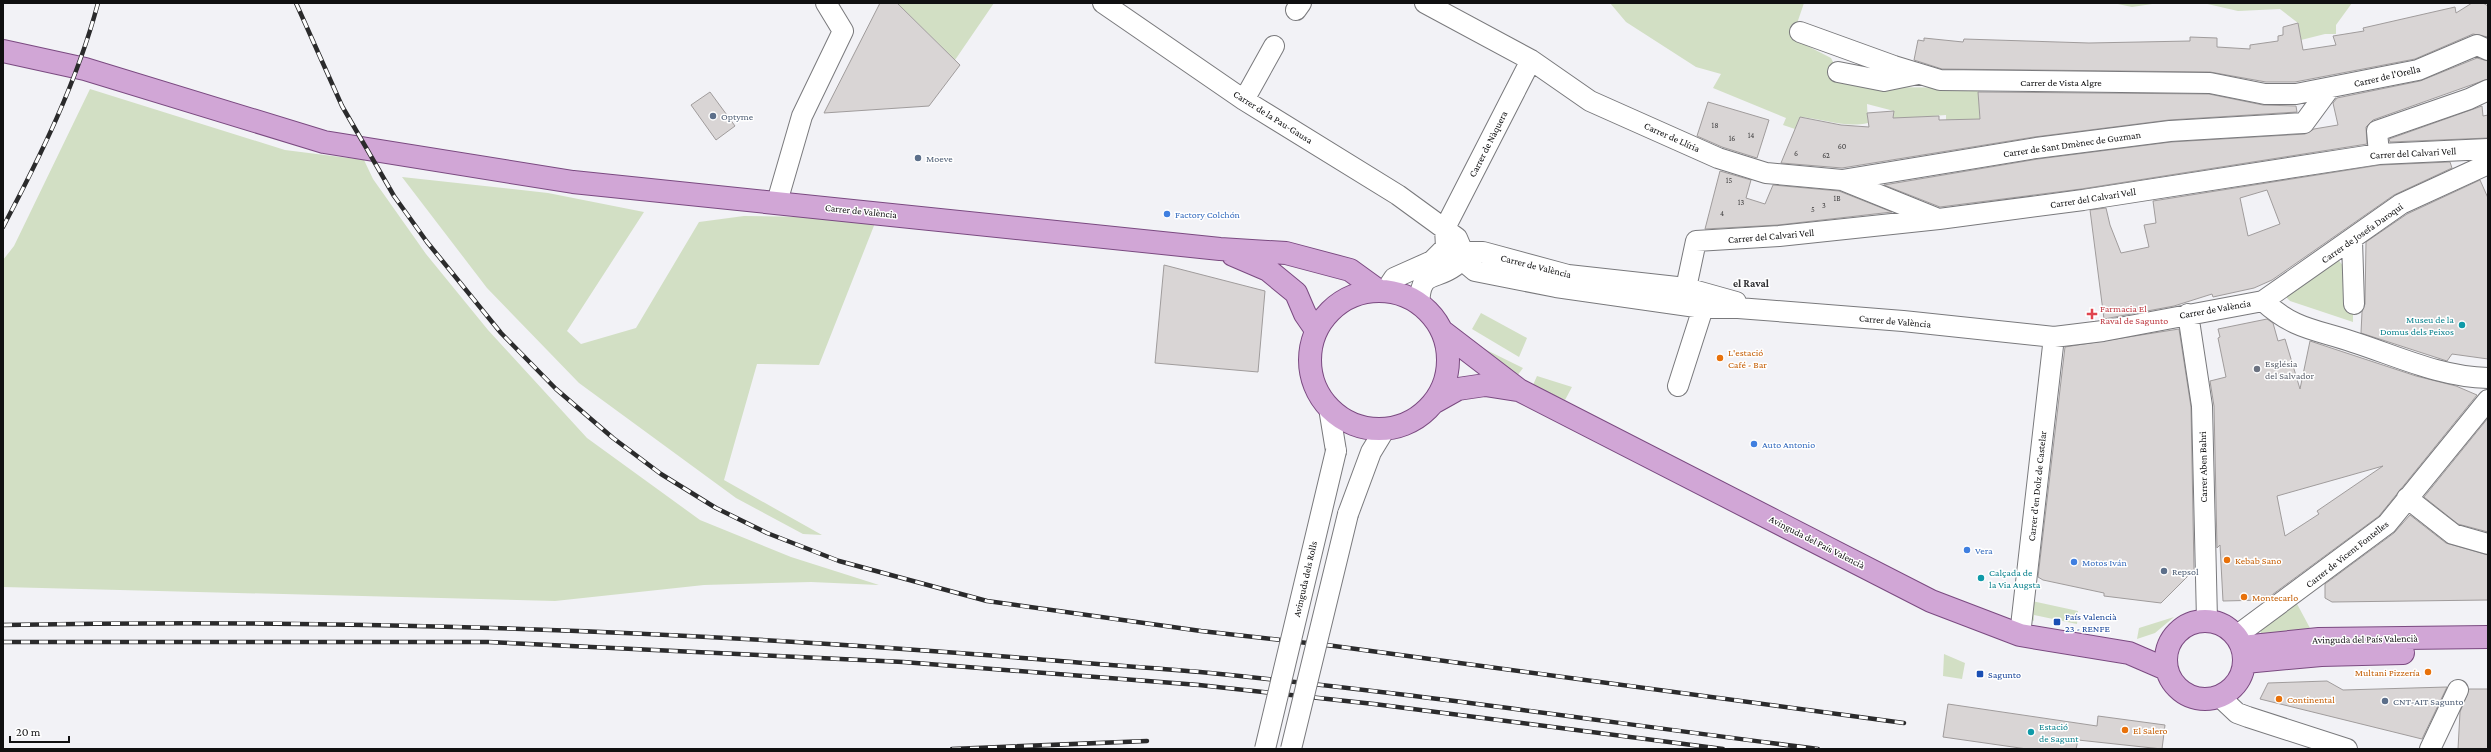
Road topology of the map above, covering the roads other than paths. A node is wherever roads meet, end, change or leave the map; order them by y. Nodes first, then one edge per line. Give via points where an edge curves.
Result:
1 (826, 3) edge
2 (1103, 3) edge
3 (1425, 3) edge
4 (1800, 32) dead end
5 (1274, 46) dead end
6 (2488, 50) edge
7 (3, 51) edge
8 (1532, 60) junction
9 (1838, 72) dead end
10 (1920, 74) junction
11 (2329, 89) junction
12 (2488, 90) edge
13 (1244, 100) junction
14 (2379, 154) junction
15 (2487, 163) edge
16 (1842, 180) junction
17 (777, 202) junction
18 (1939, 219) junction
19 (1445, 228) junction
20 (2352, 240) junction
21 (1220, 249) junction
22 (1468, 257) junction
23 (1686, 288) junction
24 (1383, 290) junction
25 (2263, 301) junction
26 (1419, 304) junction
27 (2354, 304) dead end
28 (1703, 308) junction
29 (1738, 308) junction
30 (2188, 314) junction
31 (1316, 330) junction
32 (1442, 331) junction
33 (2054, 337) junction
34 (2488, 378) edge
35 (1678, 386) dead end
36 (1519, 390) junction
37 (2488, 400) edge
38 (1433, 403) junction
39 (1329, 408) junction
40 (1385, 429) junction
41 (2407, 498) junction
42 (2488, 544) edge
43 (2207, 620) junction
44 (2020, 636) junction
45 (2488, 637) edge
46 (2170, 640) junction
47 (2241, 648) junction
48 (2488, 652) edge
49 (2129, 654) junction
50 (2166, 669) junction
51 (2458, 690) dead end
52 (2220, 697) junction
53 (1264, 749) edge
54 (1291, 749) edge
55 (2347, 749) edge
56 (2430, 749) edge

1 - 17 street via 843,31 802,116
2 - 13 street, Carrer de la Pau-Gausa
3 - 8 street, Carrer de Llíria
4 - 10 street, Carrer de Vista Algre
5 - 13 street
6 - 11 street, Carrer de l'Orella via 2477,45 2418,70
7 - 17 main road, Carrer de València via 85,69 324,142 573,182
8 - 16 street, Carrer de Llíria via 1590,101 1718,158 1766,173
8 - 19 street, Carrer de Nàquera
9 - 10 street via 1884,81
10 - 11 street, Carrer de Vista Algre via 1940,80 1972,81 2210,83 2265,94 2296,94
11 - 16 street, Carrer de Sant Dmènec de Guzman via 2304,123 2170,131 2028,149
12 - 14 street via 2377,131
13 - 19 street, Carrer de la Pau-Gausa via 1398,195
14 - 15 street, Carrer del Calvari Vell
14 - 18 street, Carrer del Calvari Vell via 2083,200
15 - 20 street, Carrer de Josefa Daroqui via 2401,204
16 - 18 street, Carrer de Llíria
17 - 21 main road, Carrer de València
18 - 23 street, Carrer del Calvari Vell via 1786,235 1696,241
19 - 22 street via 1457,238
19 - 24 street via 1446,248 1432,261 1394,278
20 - 25 street, Carrer de Josefa Daroqui
20 - 27 street
21 - 24 main road, Carrer de València via 1286,253 1350,270
21 - 31 main road, Carrer de València via 1268,270 1296,293 1305,314
22 - 23 street, Carrer de València via 1482,252 1568,275
22 - 26 street via 1456,266 1426,279 1420,288
22 - 28 street, Carrer de València via 1475,271 1556,287
23 - 29 street, Carrer de València via 1736,302
24 - 26 main road
24 - 31 main road via 1348,299 1332,309
25 - 30 street, Carrer de València
25 - 34 street, Carrer de València via 2277,314 2306,330 2352,341 2431,370
26 - 32 main road via 1432,316
28 - 29 street, Carrer de València
28 - 35 street
29 - 33 street, Carrer de València via 1903,321
30 - 33 street, Carrer de València via 2103,331
30 - 43 street, Carrer Aben Bahri via 2202,406
31 - 39 main road via 1310,357 1314,384
32 - 36 main road, Avinguda del País Valencià
32 - 38 main road via 1448,356 1445,381
33 - 44 street, Carrer d'en Dolz de Castelar
36 - 38 main road, Avinguda del País Valencià via 1485,385 1458,389
36 - 44 main road, Avinguda del País Valencià via 1931,601
37 - 41 street, Carrer de Vicent Fontelles
38 - 40 main road via 1412,421
39 - 40 main road via 1345,420 1364,428
39 - 53 street, Avinguda dels Rolls, bridge via 1336,451
40 - 54 street, bridge via 1371,452 1348,514
41 - 42 street via 2453,534
41 - 47 street, Carrer de Vicent Fontelles via 2387,524
43 - 46 main road via 2184,626
43 - 47 main road via 2223,625
44 - 49 main road, Avinguda del País Valencià
45 - 47 main road, Avinguda del País Valencià via 2319,639
46 - 49 main road, Avinguda del País Valencià
46 - 50 main road
47 - 48 main road, Avinguda del País Valencià via 2321,655
47 - 52 main road via 2237,683
49 - 50 main road, Avinguda del País Valencià
50 - 52 main road via 2173,684 2194,699
51 - 56 street
52 - 55 street via 2237,712 2248,717

